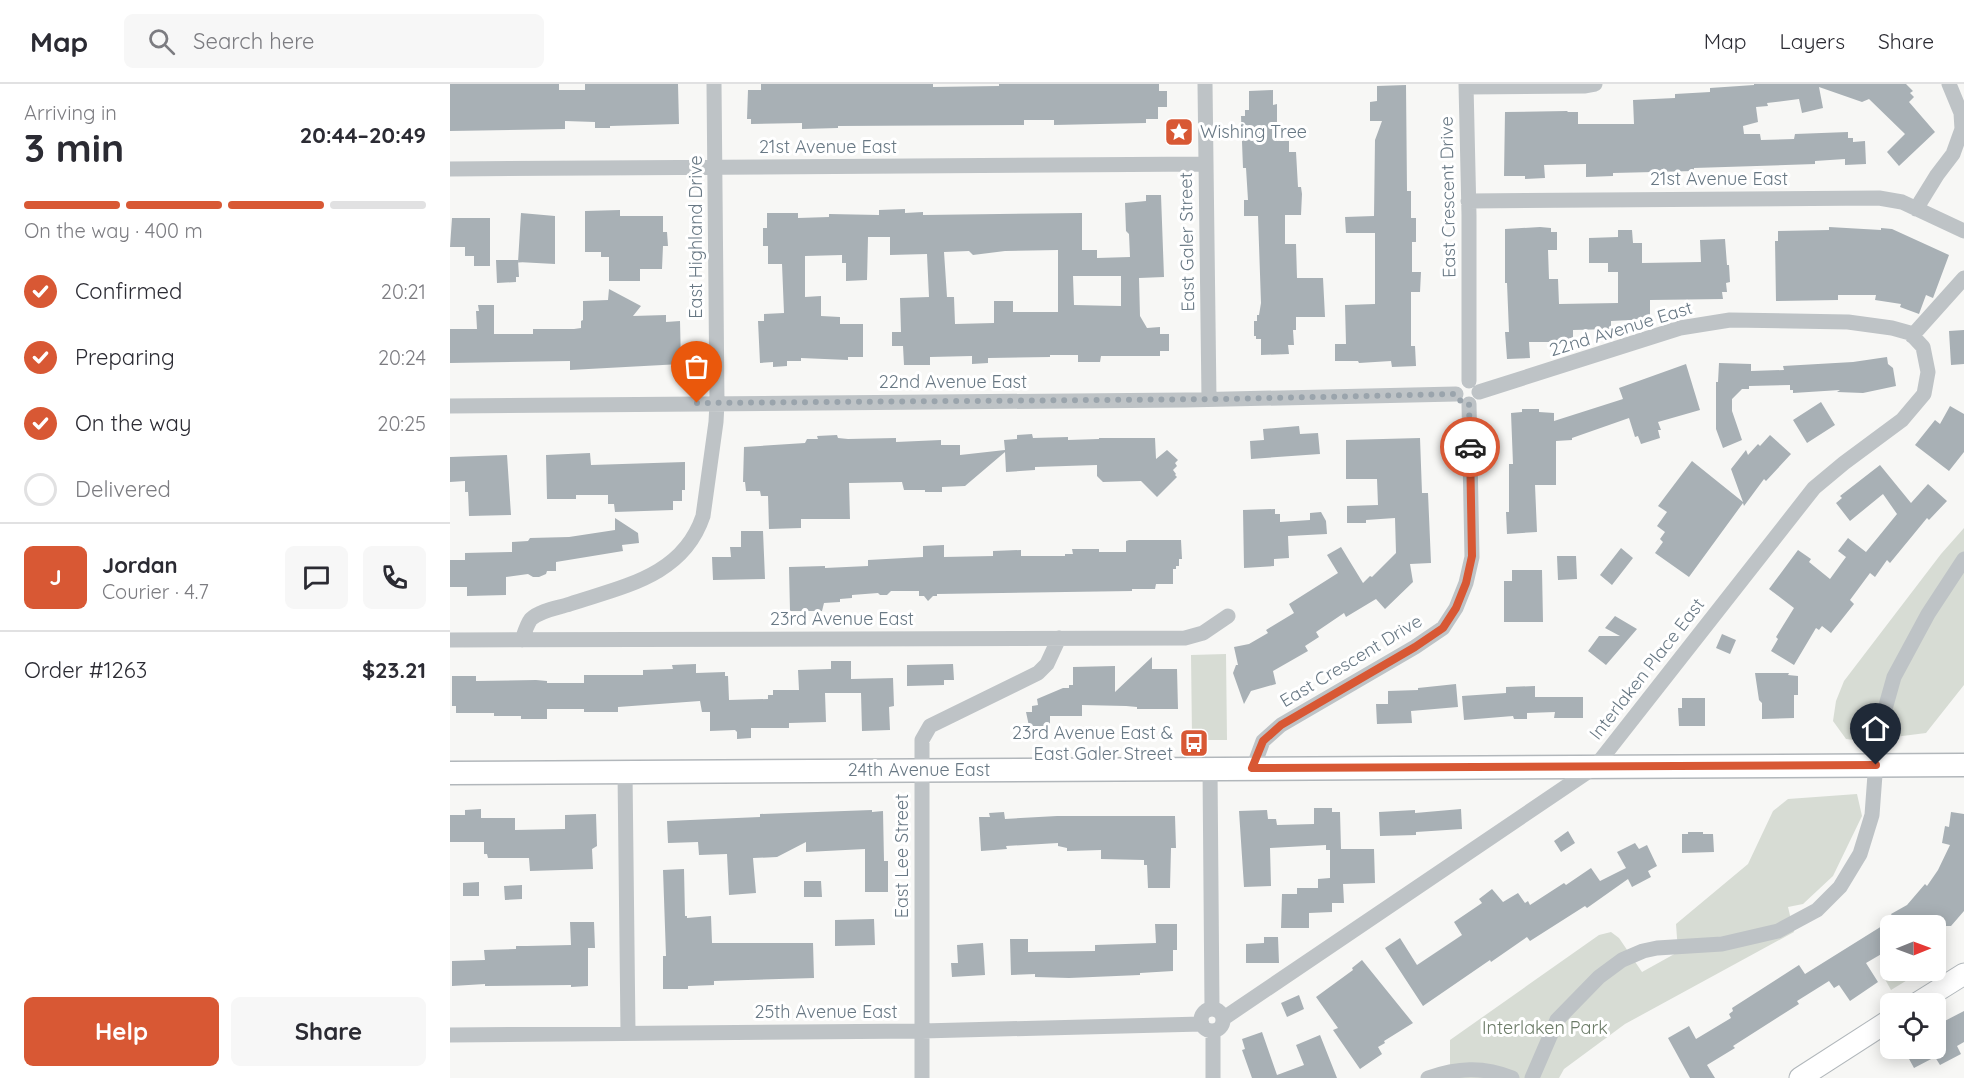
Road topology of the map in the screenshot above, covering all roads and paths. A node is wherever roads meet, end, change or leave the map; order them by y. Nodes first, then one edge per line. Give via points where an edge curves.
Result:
1 (714, 84) edge
2 (1205, 84) edge
3 (1594, 84) edge
4 (1949, 84) edge
5 (1466, 86) edge
6 (1206, 164) junction
7 (715, 167) junction
8 (450, 169) edge
9 (1468, 201) junction
10 (1916, 209) junction
11 (1964, 231) edge
12 (1964, 278) edge
13 (1912, 336) junction
14 (1474, 386) junction
15 (1456, 394) junction
16 (1209, 399) junction
17 (717, 403) junction
18 (1469, 404) junction
19 (450, 406) edge
20 (1964, 559) edge
21 (1228, 616) dead end
22 (1059, 638) junction
23 (450, 640) edge
24 (522, 640) junction
25 (1876, 765) junction
26 (1964, 765) edge
27 (1595, 767) junction
28 (1252, 768) junction
29 (1210, 769) junction
30 (921, 770) junction
31 (625, 772) junction
32 (450, 773) edge
33 (1964, 974) edge
34 (1934, 993) edge
35 (1218, 1014) junction
36 (1880, 1026) edge
37 (1207, 1028) junction
38 (922, 1031) junction
39 (628, 1032) junction
40 (450, 1035) edge
41 (1534, 1074) edge
42 (922, 1078) edge
43 (1214, 1078) edge
44 (1428, 1078) edge
45 (1512, 1078) edge
46 (1800, 1078) edge

1 - 7 street, East Highland Drive
2 - 6 street, East Galer Street
3 - 5 street
4 - 10 street via 1961,112 1962,129 1953,154
5 - 9 street, East Crescent Drive
6 - 7 street, 21st Avenue East
6 - 16 street, East Galer Street
7 - 8 street, 21st Avenue East
7 - 17 street, East Highland Drive
9 - 10 street, 21st Avenue East via 1879,198
9 - 14 street, East Crescent Drive
10 - 11 street, 21st Avenue East
12 - 13 street
13 - 14 street, 22nd Avenue East via 1892,328 1848,322 1730,320 1680,328
13 - 27 street, Interlaken Place East via 1923,346 1928,372 1924,394 1902,420 1814,488
14 - 15 street via 1460,383
14 - 18 street via 1477,400
15 - 16 street, 22nd Avenue East
15 - 18 street via 1462,403
16 - 17 street, 22nd Avenue East
17 - 19 street, 22nd Avenue East
17 - 24 street, East Highland Drive via 703,516 698,530 678,557 660,572 544,612 530,620
18 - 28 street, East Crescent Drive via 1472,556 1456,608 1443,628 1415,647 1281,725 1263,741
20 - 25 street via 1894,677 1878,734
21 - 22 street, 23rd Avenue East via 1203,633 1185,638
22 - 24 street, 23rd Avenue East
22 - 30 street, East Lee Street via 1047,664 1038,673 930,726 922,740
23 - 24 street, 23rd Avenue East
25 - 26 main road, 24th Avenue East
25 - 27 main road, 24th Avenue East
25 - 41 street via 1872,815 1865,842 1846,879 1825,903 1802,920 1764,935 1722,944 1657,948 1622,960 1560,1015
27 - 28 main road, 24th Avenue East
27 - 35 street, Interlaken Place East
28 - 29 main road, 24th Avenue East
29 - 30 main road, 24th Avenue East
29 - 35 street
30 - 31 main road, 24th Avenue East
30 - 38 street, East Lee Street
31 - 32 main road, 24th Avenue East
31 - 39 street
33 - 34 street
35 - 37 street via 1207,1010 1202,1015
36 - 46 street
37 - 38 street, 25th Avenue East
37 - 43 street
38 - 39 street, 25th Avenue East
38 - 42 street, East Lee Street
39 - 40 street, 25th Avenue East
44 - 45 street via 1470,1069

